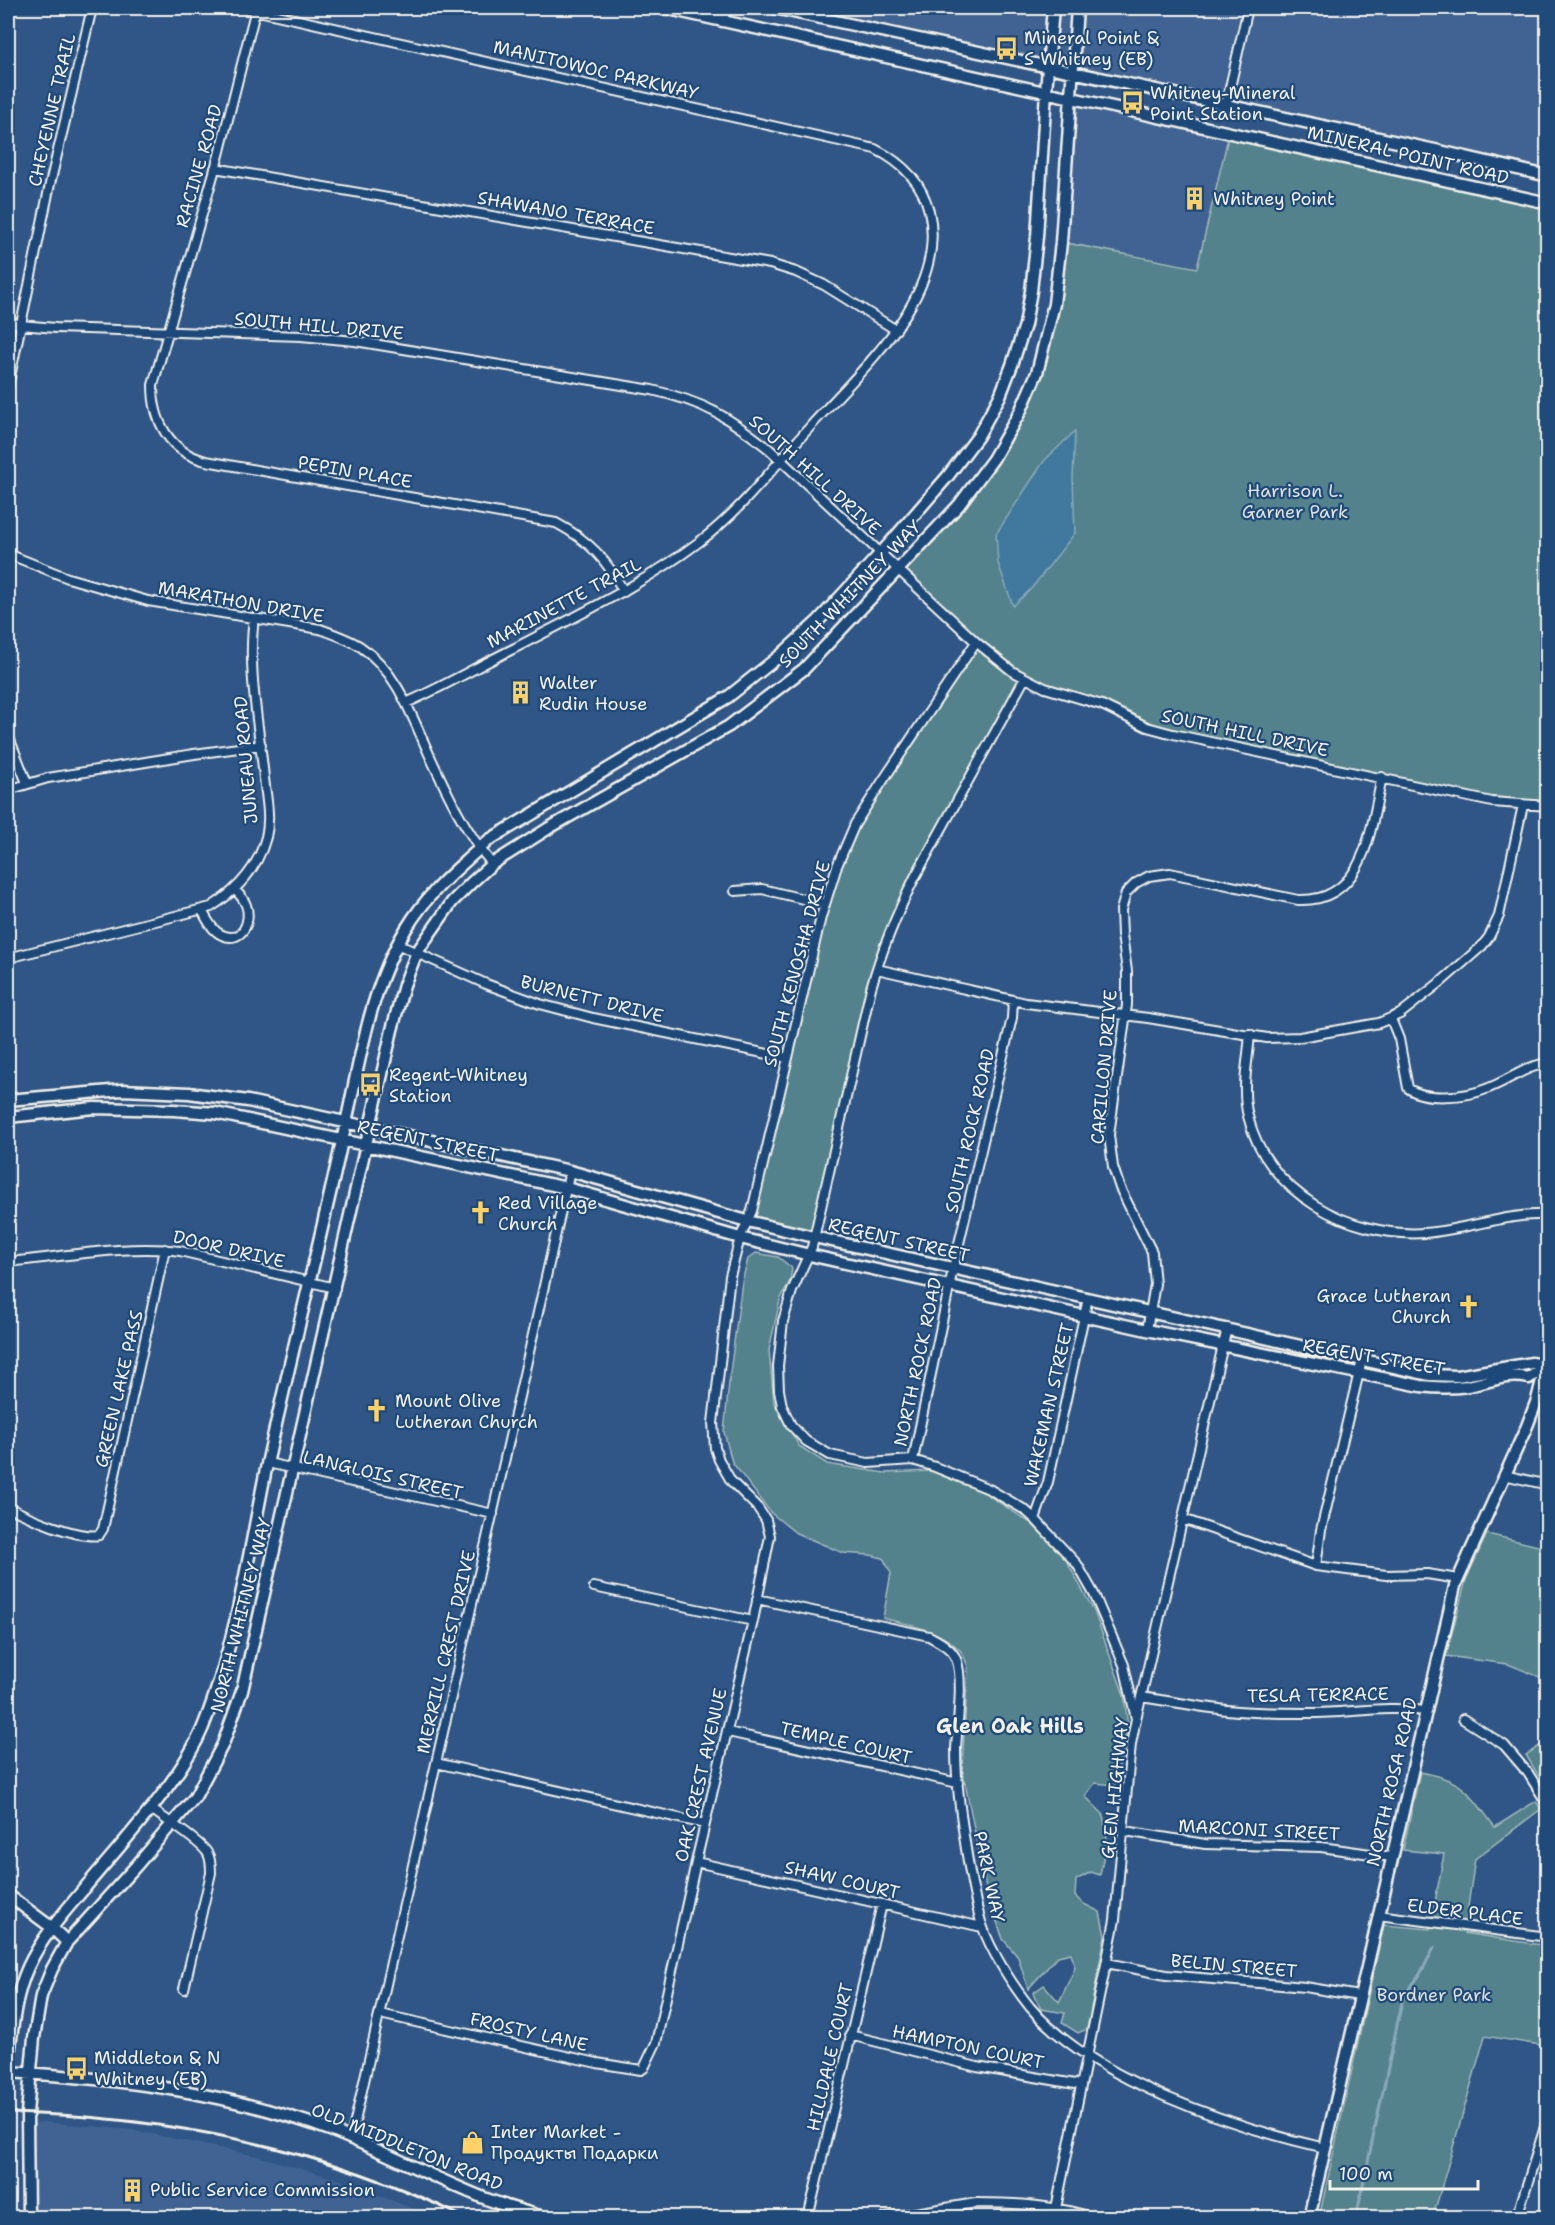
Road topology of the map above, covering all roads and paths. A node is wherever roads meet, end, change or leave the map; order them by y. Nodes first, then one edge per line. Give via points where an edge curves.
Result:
1 (92, 8) edge
2 (244, 8) edge
3 (664, 8) edge
4 (725, 8) edge
5 (774, 8) edge
6 (1053, 8) edge
7 (1077, 8) edge
8 (1248, 8) edge
9 (256, 9) edge
10 (722, 21) junction
11 (1048, 66) junction
12 (1073, 72) junction
13 (1046, 91) junction
14 (1071, 97) junction
15 (1226, 105) junction
16 (215, 168) junction
17 (1548, 176) edge
18 (923, 195) joint
19 (1548, 203) edge
20 (8, 321) edge
21 (20, 325) junction
22 (896, 330) junction
23 (168, 332) junction
24 (8, 387) edge
25 (781, 460) junction
26 (8, 554) edge
27 (879, 554) junction
28 (897, 569) junction
29 (624, 592) junction
30 (254, 618) junction
31 (976, 642) junction
32 (1025, 678) junction
33 (406, 703) junction
34 (8, 735) edge
35 (261, 744) junction
36 (1382, 777) junction
37 (27, 783) junction
38 (8, 790) edge
39 (1523, 805) junction
40 (1548, 806) edge
41 (480, 848) junction
42 (492, 864) junction
43 (235, 890) junction
44 (735, 891) dead end
45 (824, 904) junction
46 (202, 910) junction
47 (397, 944) junction
48 (417, 952) junction
49 (8, 958) edge
50 (877, 969) junction
51 (1013, 1000) junction
52 (1125, 1015) junction
53 (1391, 1018) junction
54 (1250, 1034) junction
55 (788, 1058) junction
56 (1548, 1063) edge
57 (8, 1100) edge
58 (8, 1117) edge
59 (346, 1122) junction
60 (370, 1128) junction
61 (342, 1140) junction
62 (367, 1145) junction
63 (570, 1171) junction
64 (567, 1188) junction
65 (1548, 1215) edge
66 (747, 1221) junction
67 (740, 1238) junction
68 (811, 1246) junction
69 (165, 1249) junction
70 (8, 1263) edge
71 (953, 1269) junction
72 (309, 1282) junction
73 (949, 1286) junction
74 (334, 1288) junction
75 (1088, 1298) junction
76 (1150, 1312) junction
77 (1085, 1316) junction
78 (1227, 1328) junction
79 (1147, 1330) junction
80 (1223, 1346) junction
81 (1362, 1360) junction
82 (1547, 1363) edge
83 (1359, 1373) junction
84 (914, 1460) junction
85 (268, 1463) junction
86 (293, 1470) junction
87 (1504, 1475) junction
88 (1548, 1485) edge
89 (8, 1507) edge
90 (493, 1514) junction
91 (763, 1515) joint
92 (1035, 1519) junction
93 (1183, 1519) junction
94 (1317, 1566) junction
95 (1458, 1579) junction
96 (594, 1587) dead end
97 (757, 1599) junction
98 (753, 1621) junction
99 (1141, 1697) junction
100 (1425, 1711) junction
101 (1136, 1719) junction
102 (1463, 1719) dead end
103 (728, 1732) junction
104 (436, 1763) junction
105 (958, 1783) junction
106 (1548, 1805) edge
107 (150, 1808) junction
108 (705, 1824) junction
109 (171, 1825) junction
110 (1125, 1832) junction
111 (1392, 1857) junction
112 (696, 1862) junction
113 (8, 1895) edge
114 (882, 1904) junction
115 (1378, 1915) junction
116 (51, 1927) junction
117 (982, 1927) junction
118 (1548, 1937) edge
119 (67, 1942) junction
120 (1107, 1963) junction
121 (184, 1989) dead end
122 (1359, 1996) junction
123 (380, 2014) junction
124 (850, 2035) junction
125 (656, 2043) joint
126 (1087, 2056) junction
127 (8, 2066) edge
128 (8, 2072) edge
129 (31, 2073) junction
130 (1081, 2085) junction
131 (1548, 2117) edge
132 (351, 2139) junction
133 (1325, 2148) junction
134 (1056, 2207) junction
135 (28, 2217) edge
136 (546, 2217) edge
137 (808, 2217) edge
138 (885, 2217) edge
139 (1054, 2217) edge
140 (1094, 2217) edge
141 (1309, 2217) edge
142 (1514, 2217) edge

1 - 21 street, CHEYENNE TRAIL
2 - 9 street, MANITOWOC PARKWAY
3 - 10 main road, MINERAL POINT ROAD
4 - 10 main road
5 - 11 main road, MINERAL POINT ROAD
6 - 11 main road, SOUTH WHITNEY WAY
7 - 12 main road, SOUTH WHITNEY WAY
8 - 15 street
9 - 16 street, RACINE ROAD
9 - 18 street, MANITOWOC PARKWAY via 874,149 906,169
10 - 13 main road, MINERAL POINT ROAD
11 - 12 main road, MINERAL POINT ROAD
11 - 13 main road, SOUTH WHITNEY WAY
12 - 14 main road, SOUTH WHITNEY WAY
12 - 15 main road, MINERAL POINT ROAD
13 - 14 main road, MINERAL POINT ROAD
13 - 27 main road, SOUTH WHITNEY WAY via 1032,280 1025,325 1012,365 978,436
14 - 19 main road, MINERAL POINT ROAD
14 - 28 main road, SOUTH WHITNEY WAY via 1054,304 1037,372 993,459 959,504
15 - 17 main road, MINERAL POINT ROAD
16 - 22 street, SHAWANO TERRACE via 770,264 824,285
16 - 23 street, RACINE ROAD
18 - 22 street, MARINETTE TRAIL via 932,225 931,249 924,277
20 - 21 street, SOUTH HILL DRIVE
21 - 23 street, SOUTH HILL DRIVE
21 - 24 street, CHEYENNE TRAIL
22 - 25 street, MARINETTE TRAIL
23 - 25 street, SOUTH HILL DRIVE via 355,341 652,390 697,402 720,413
23 - 29 street, PEPIN PLACE via 153,385 153,402 167,437 187,455 206,462 556,523 586,540
25 - 27 street, SOUTH HILL DRIVE
25 - 29 street, MARINETTE TRAIL via 717,527
26 - 30 street, MARATHON DRIVE via 68,578 148,601
27 - 28 street, SOUTH HILL DRIVE
27 - 41 main road, SOUTH WHITNEY WAY via 811,628 728,697
28 - 31 street, SOUTH HILL DRIVE
28 - 42 main road, SOUTH WHITNEY WAY via 804,669 729,726
29 - 33 street, MARINETTE TRAIL
30 - 33 street, MARATHON DRIVE via 320,629 362,647 382,666
30 - 35 street, JUNEAU ROAD via 251,651
31 - 32 street, SOUTH HILL DRIVE
31 - 45 street, SOUTH KENOSHA DRIVE via 855,824
32 - 36 street, SOUTH HILL DRIVE via 1102,705 1147,727
32 - 50 street via 901,905
33 - 41 street, MARATHON DRIVE via 464,825
34 - 37 street
35 - 37 street
35 - 43 street, JUNEAU ROAD via 268,826 257,861
36 - 39 street, SOUTH HILL DRIVE via 1492,802
36 - 52 street, CARILLON DRIVE via 1362,859 1356,872 1328,895 1298,900 1170,873 1151,874 1136,883 1126,893 1121,910 1127,971
37 - 38 street
39 - 40 street, SOUTH HILL DRIVE
39 - 53 street via 1499,916 1489,937 1442,981
41 - 42 street, MARATHON DRIVE
41 - 47 main road, SOUTH WHITNEY WAY via 457,866 422,904
42 - 48 main road, SOUTH WHITNEY WAY via 452,902
43 - 46 street, JUNEAU ROAD
43 - 46 street via 246,903 249,916 248,925 239,936 220,934
44 - 45 street via 762,889
45 - 55 street, SOUTH KENOSHA DRIVE
46 - 49 street, JUNEAU ROAD
47 - 48 street, BURNETT DRIVE
47 - 59 main road, SOUTH WHITNEY WAY via 371,1009
48 - 55 street, BURNETT DRIVE via 540,1004
48 - 60 main road, SOUTH WHITNEY WAY via 404,985
50 - 51 street
50 - 68 street
51 - 52 street
51 - 71 street, SOUTH ROCK ROAD
52 - 54 street
52 - 76 street, CARILLON DRIVE via 1110,1151 1120,1188 1152,1252 1155,1284
53 - 54 street via 1300,1037
53 - 56 street via 1408,1089 1423,1096 1485,1090 1533,1066
54 - 65 street via 1245,1100 1257,1143 1287,1184 1321,1209 1366,1226 1409,1233
55 - 66 street, SOUTH KENOSHA DRIVE
57 - 59 main road, REGENT STREET via 85,1092 163,1091 248,1101
58 - 61 main road, REGENT STREET via 94,1108 174,1110 215,1113
59 - 60 main road, REGENT STREET
59 - 61 main road, SOUTH WHITNEY WAY
60 - 62 main road, SOUTH WHITNEY WAY
60 - 63 main road, REGENT STREET
61 - 62 main road, REGENT STREET
61 - 72 main road, NORTH WHITNEY WAY
62 - 64 main road, REGENT STREET
62 - 74 main road, NORTH WHITNEY WAY
63 - 64 street, MERRILL CREST DRIVE
63 - 66 main road, REGENT STREET
64 - 67 main road, REGENT STREET
64 - 90 street, MERRILL CREST DRIVE
66 - 67 street, SOUTH KENOSHA DRIVE
66 - 68 main road, REGENT STREET
67 - 68 main road, REGENT STREET
67 - 91 street, SOUTH KENOSHA DRIVE via 727,1295 714,1438 719,1460 731,1481
68 - 71 main road, REGENT STREET
68 - 73 main road, REGENT STREET
68 - 84 street via 786,1305 779,1345 779,1390 791,1425 811,1445 841,1458 868,1463
69 - 70 street, DOOR DRIVE
69 - 72 street, DOOR DRIVE
69 - 89 street, GREEN LAKE PASS via 99,1535 60,1528
71 - 73 street, NORTH ROCK ROAD
71 - 75 main road, REGENT STREET
72 - 74 street, DOOR DRIVE
72 - 85 main road, NORTH WHITNEY WAY
73 - 77 main road, REGENT STREET
73 - 84 street, NORTH ROCK ROAD
74 - 86 main road, NORTH WHITNEY WAY
75 - 76 main road, REGENT STREET
75 - 77 street, WAKEMAN STREET
76 - 78 main road, REGENT STREET
76 - 79 street, CARILLON DRIVE
77 - 79 main road, REGENT STREET
77 - 92 street, WAKEMAN STREET via 1048,1482
78 - 80 street, GLEN HIGHWAY
78 - 81 main road, REGENT STREET
79 - 80 main road, REGENT STREET
80 - 83 main road, REGENT STREET
80 - 93 street, GLEN HIGHWAY
81 - 82 main road, REGENT STREET via 1430,1375 1458,1376 1512,1365
81 - 83 street
82 - 83 main road, REGENT STREET via 1529,1378 1515,1375 1447,1388
82 - 87 main road, NORTH ROSA ROAD via 1537,1400
83 - 94 street via 1320,1537
84 - 92 street via 989,1490
85 - 86 street, LANGLOIS STREET
85 - 107 main road, NORTH WHITNEY WAY via 215,1692 188,1758
86 - 90 street, LANGLOIS STREET
86 - 109 main road, NORTH WHITNEY WAY via 234,1715 210,1771 195,1797
87 - 88 street
87 - 95 main road, NORTH ROSA ROAD
90 - 104 street, MERRILL CREST DRIVE
91 - 97 street, OAK CREST AVENUE via 770,1536
92 - 101 street via 1077,1564 1094,1593 1124,1665
93 - 94 street
93 - 99 street, GLEN HIGHWAY
94 - 95 street
95 - 100 main road, NORTH ROSA ROAD
96 - 98 street
97 - 98 street, OAK CREST AVENUE
97 - 105 street, PARK WAY via 929,1636 943,1644 957,1660 958,1669
98 - 103 street, OAK CREST AVENUE
99 - 100 street, TESLA TERRACE via 1265,1713
99 - 101 street, GLEN HIGHWAY
100 - 111 main road, NORTH ROSA ROAD
101 - 110 street, GLEN HIGHWAY
102 - 106 street via 1518,1758
103 - 105 street, TEMPLE COURT
103 - 108 street, OAK CREST AVENUE
104 - 108 street
104 - 123 street, MERRILL CREST DRIVE
105 - 117 street, PARK WAY
107 - 109 street
107 - 116 main road, NORTH WHITNEY WAY
108 - 112 street, OAK CREST AVENUE
109 - 119 main road, NORTH WHITNEY WAY
109 - 121 street via 207,1852 211,1873
110 - 111 street, MARCONI STREET via 1205,1844 1321,1847
110 - 120 street, GLEN HIGHWAY
111 - 115 main road, NORTH ROSA ROAD
112 - 114 street, SHAW COURT
112 - 125 street, OAK CREST AVENUE
113 - 116 main road
114 - 117 street, SHAW COURT
114 - 124 street, HILLDALE COURT
115 - 118 street, ELDER PLACE
115 - 122 main road, NORTH ROSA ROAD
116 - 119 main road
116 - 127 main road, NORTH WHITNEY WAY via 20,1988
117 - 126 street, PARK WAY via 1029,2006
119 - 129 main road, NORTH WHITNEY WAY via 41,1996
120 - 122 street, BELIN STREET via 1166,1975 1305,1987
120 - 126 street, GLEN HIGHWAY
122 - 133 main road, NORTH ROSA ROAD
123 - 125 street, FROSTY LANE via 641,2070
123 - 132 street, MERRILL CREST DRIVE
124 - 130 street, HAMPTON COURT via 977,2067
124 - 137 street, HILLDALE COURT
126 - 130 street, GLEN HIGHWAY
126 - 133 street, PARK WAY via 1185,2104
128 - 129 main road, OLD MIDDLETON ROAD
129 - 132 main road, OLD MIDDLETON ROAD via 136,2082 200,2093
129 - 135 main road, NORTH WHITNEY WAY
130 - 134 street, GLEN HIGHWAY
131 - 142 street
132 - 136 main road, OLD MIDDLETON ROAD via 488,2199
133 - 141 main road, NORTH ROSA ROAD
134 - 138 street via 976,2203
134 - 139 street, GLEN HIGHWAY
134 - 140 street

